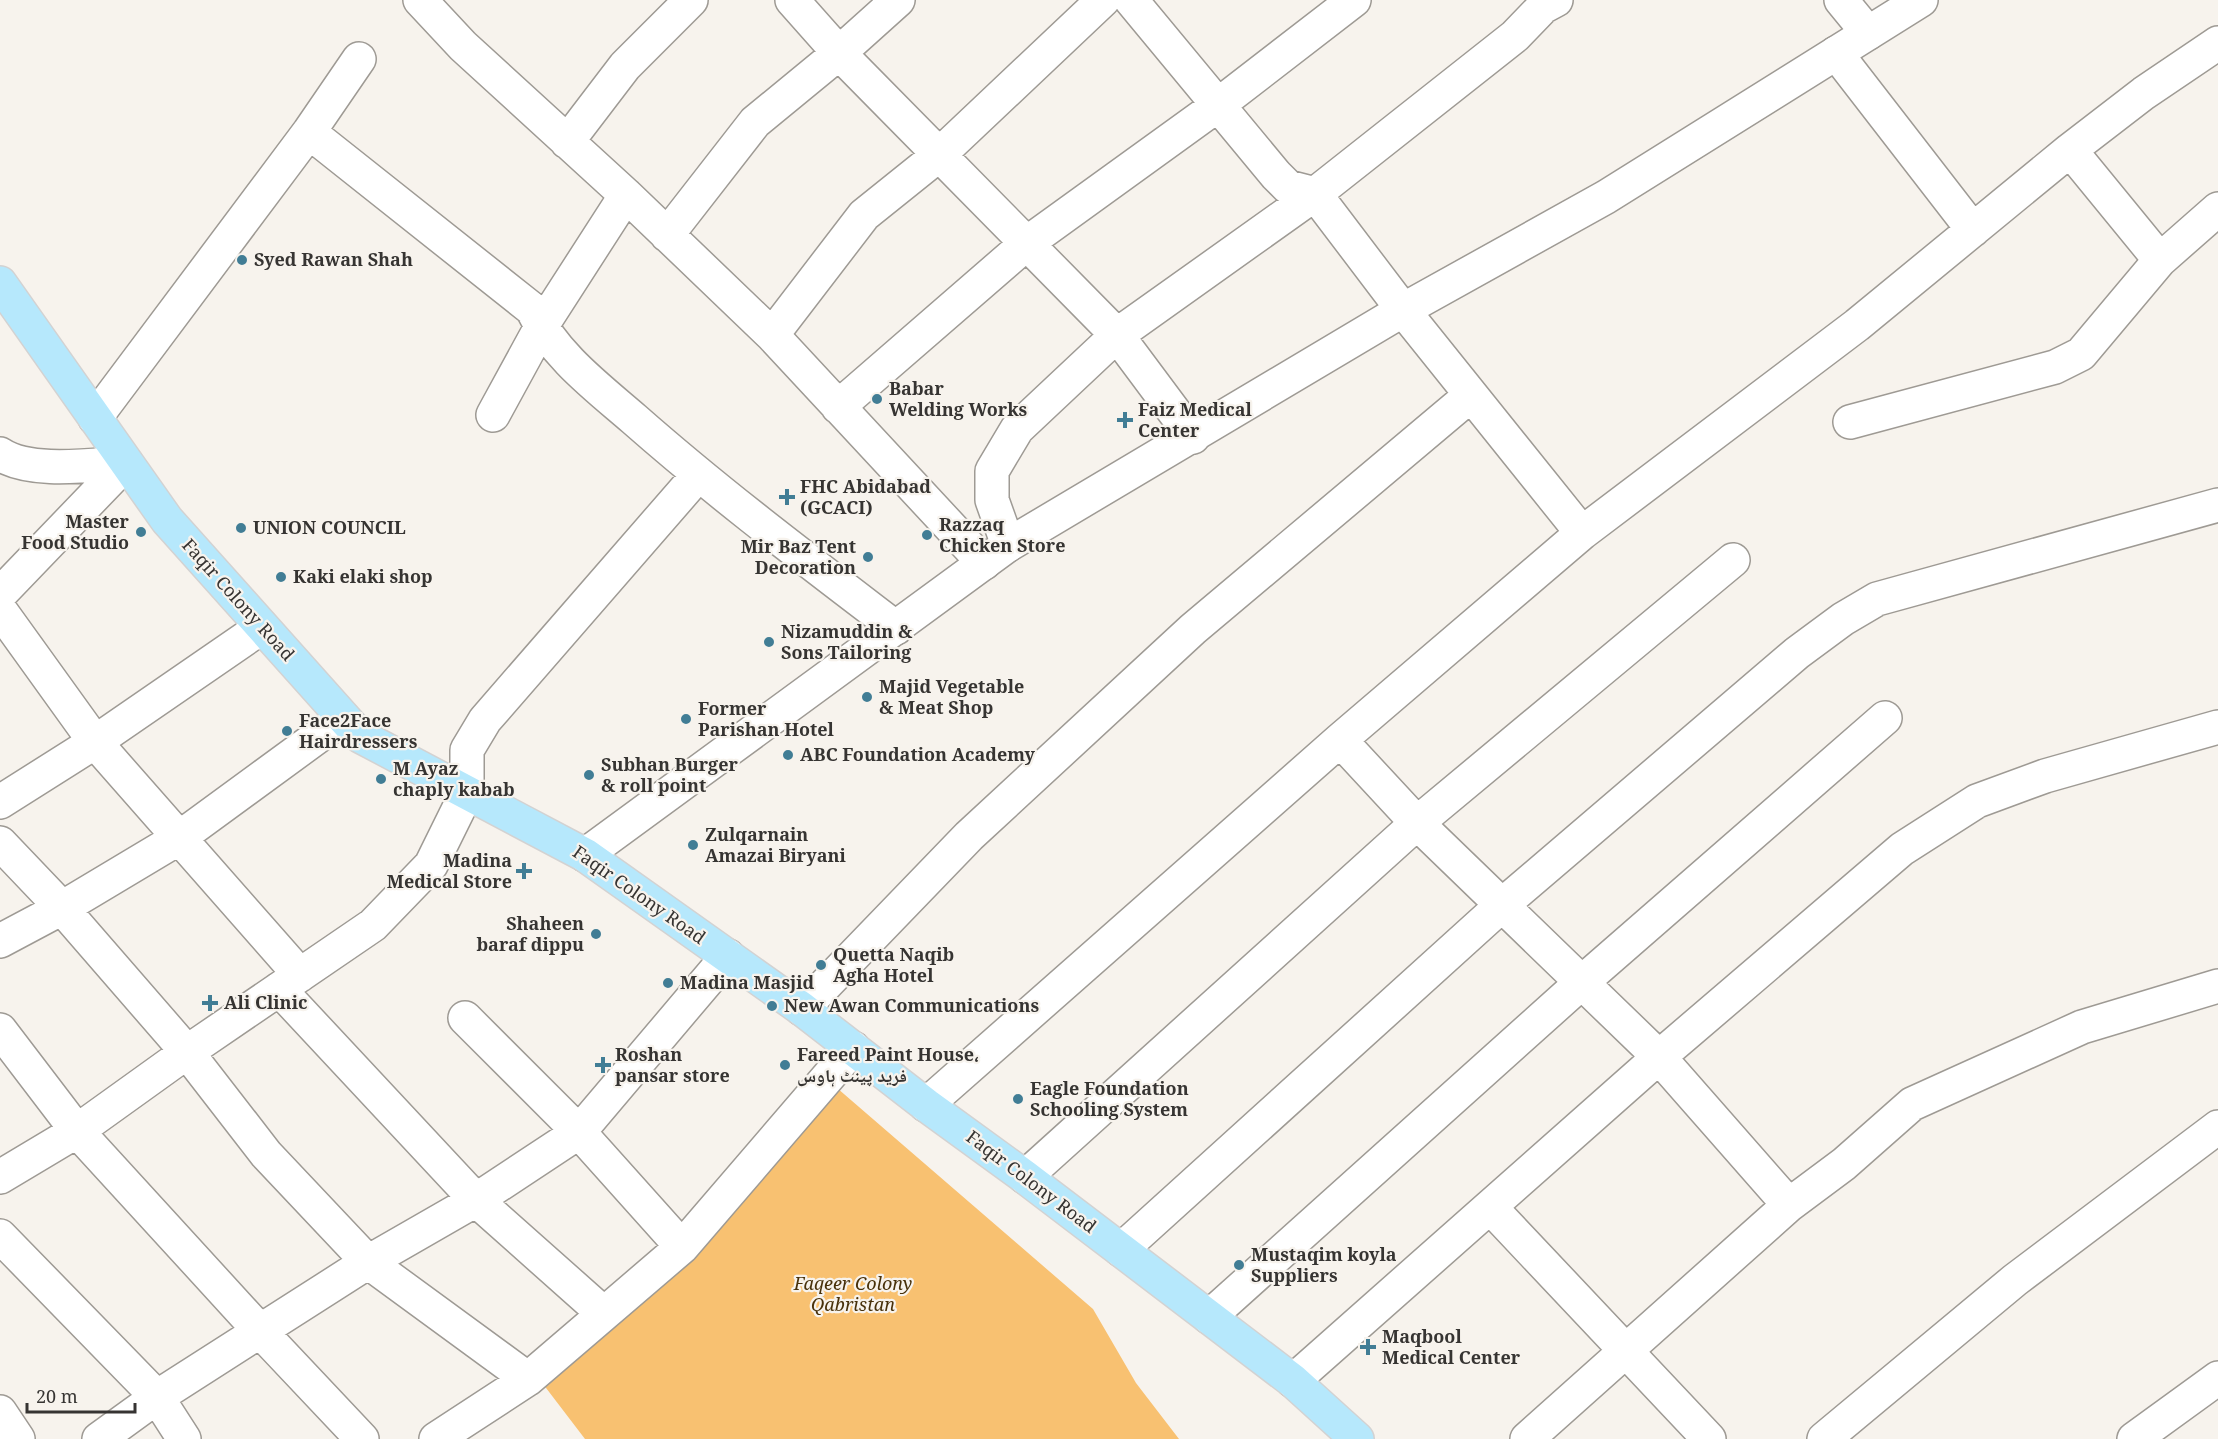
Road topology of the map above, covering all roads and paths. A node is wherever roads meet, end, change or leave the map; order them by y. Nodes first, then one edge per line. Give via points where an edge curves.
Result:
1 (420, 0) edge
2 (691, 0) edge
3 (792, 0) edge
4 (898, 0) edge
5 (1102, 0) edge
6 (1131, 0) edge
7 (1354, 0) edge
8 (1841, 0) edge
9 (1921, 0) edge
10 (1547, 2) edge
11 (1868, 33) junction
12 (2218, 44) edge
13 (840, 53) junction
14 (1836, 53) junction
15 (359, 59) dead end
16 (1218, 105) junction
17 (309, 132) junction
18 (567, 142) junction
19 (2070, 150) junction
20 (939, 154) junction
21 (1314, 194) junction
22 (626, 195) junction
23 (2218, 209) edge
24 (1973, 230) junction
25 (668, 235) junction
26 (1027, 243) junction
27 (2160, 260) junction
28 (0, 283) edge
29 (1403, 310) junction
30 (541, 327) junction
31 (772, 335) junction
32 (1117, 335) junction
33 (1471, 395) junction
34 (838, 407) junction
35 (493, 415) dead end
36 (95, 418) junction
37 (1850, 422) dead end
38 (1193, 437) junction
39 (0, 454) edge
40 (126, 463) junction
41 (698, 475) junction
42 (2218, 506) edge
43 (1582, 533) junction
44 (996, 554) junction
45 (1733, 560) dead end
46 (0, 594) edge
47 (0, 610) edge
48 (261, 627) junction
49 (896, 628) junction
50 (343, 718) junction
51 (1885, 718) dead end
52 (2218, 727) edge
53 (1340, 740) junction
54 (95, 742) junction
55 (467, 792) junction
56 (0, 802) edge
57 (1417, 823) junction
58 (179, 838) junction
59 (0, 843) edge
60 (585, 855) junction
61 (1501, 906) junction
62 (62, 908) junction
63 (0, 941) edge
64 (728, 956) junction
65 (289, 982) junction
66 (1581, 983) junction
67 (2218, 986) edge
68 (802, 1009) junction
69 (465, 1018) dead end
70 (0, 1030) edge
71 (853, 1048) junction
72 (187, 1052) junction
73 (1659, 1058) junction
74 (927, 1105) junction
75 (2218, 1127) edge
76 (77, 1131) junction
77 (579, 1132) junction
78 (0, 1177) edge
79 (1025, 1177) junction
80 (476, 1200) junction
81 (1789, 1205) junction
82 (1491, 1208) junction
83 (0, 1236) edge
84 (681, 1247) junction
85 (1121, 1250) junction
86 (368, 1262) junction
87 (603, 1313) junction
88 (1209, 1317) junction
89 (260, 1331) junction
90 (1626, 1351) junction
91 (2218, 1378) edge
92 (528, 1379) junction
93 (1293, 1382) junction
94 (157, 1397) junction
95 (0, 1412) edge
96 (18, 1439) edge
97 (99, 1439) edge
98 (184, 1439) edge
99 (362, 1439) edge
100 (436, 1439) edge
101 (1357, 1439) edge
102 (1527, 1439) edge
103 (1708, 1439) edge
104 (1824, 1439) edge
105 (2133, 1439) edge

1 - 18 street via 463,46
2 - 18 street via 625,66
3 - 13 street
4 - 13 street
5 - 20 street
6 - 16 street
7 - 16 street
8 - 11 street
9 - 11 street
10 - 21 street via 1515,36
11 - 14 street
12 - 19 street via 2144,93
13 - 20 street
13 - 25 street via 755,122
14 - 24 street
14 - 29 street via 1606,197
15 - 17 street
16 - 21 street via 1288,187
16 - 26 street
17 - 30 street via 532,309
17 - 36 street
18 - 22 street
19 - 24 street
19 - 27 street
20 - 26 street
20 - 31 street via 864,215
21 - 29 street
21 - 32 street
22 - 25 street
22 - 30 street
23 - 27 street
24 - 43 street via 1857,325
25 - 31 street
26 - 32 street
26 - 34 street
27 - 37 street via 2081,354 2055,368
28 - 36 main road, Faqir Colony Road
29 - 33 street
29 - 38 street
30 - 35 street
30 - 41 street via 578,370
31 - 34 street
32 - 38 street
32 - 44 street via 1017,429 992,471
33 - 43 street
33 - 68 street via 1185,637 969,836
34 - 44 street
36 - 40 main road, Faqir Colony Road
38 - 44 street
39 - 40 street via 56,468
40 - 46 street
40 - 48 main road, Faqir Colony Road via 167,520
41 - 49 street
41 - 55 street via 485,720 467,750
42 - 61 street via 1877,599 1797,653
43 - 53 street
44 - 49 street
45 - 57 street
47 - 54 street
48 - 50 main road, Faqir Colony Road
48 - 54 street
49 - 60 street
50 - 55 main road, Faqir Colony Road via 360,736
50 - 58 street
51 - 66 street
52 - 73 street via 2045,776 1977,801 1902,849
53 - 57 street
53 - 74 street
54 - 56 street
54 - 58 street
55 - 60 main road, Faqir Colony Road
55 - 65 street via 431,865 373,925
57 - 61 street
57 - 79 street
58 - 62 street
58 - 65 street
59 - 62 street
60 - 64 main road, Faqir Colony Road
61 - 66 street
61 - 85 street
62 - 63 street
62 - 72 street
64 - 68 main road, Faqir Colony Road
64 - 77 street
65 - 72 street
65 - 80 street
66 - 73 street
66 - 88 street
67 - 81 street via 2082,1027 1912,1104 1844,1164
68 - 71 main road, Faqir Colony Road
69 - 77 street
70 - 76 street
71 - 74 main road, Faqir Colony Road
71 - 84 street
72 - 76 street
72 - 86 street via 266,1154
73 - 81 street
73 - 82 street
74 - 79 main road, Faqir Colony Road
75 - 104 street via 2015,1280
76 - 78 street
76 - 89 street
77 - 80 street
77 - 84 street
79 - 85 main road, Faqir Colony Road
80 - 86 street
80 - 87 street
81 - 90 street
82 - 90 street
82 - 93 street
83 - 94 street
84 - 87 street
85 - 88 main road, Faqir Colony Road
86 - 89 street
86 - 92 street
87 - 92 street
88 - 93 main road, Faqir Colony Road
89 - 94 street
89 - 99 street
90 - 102 street
90 - 103 street
91 - 105 street
92 - 100 street
93 - 101 main road, Faqir Colony Road
94 - 97 street
94 - 98 street
95 - 96 street

